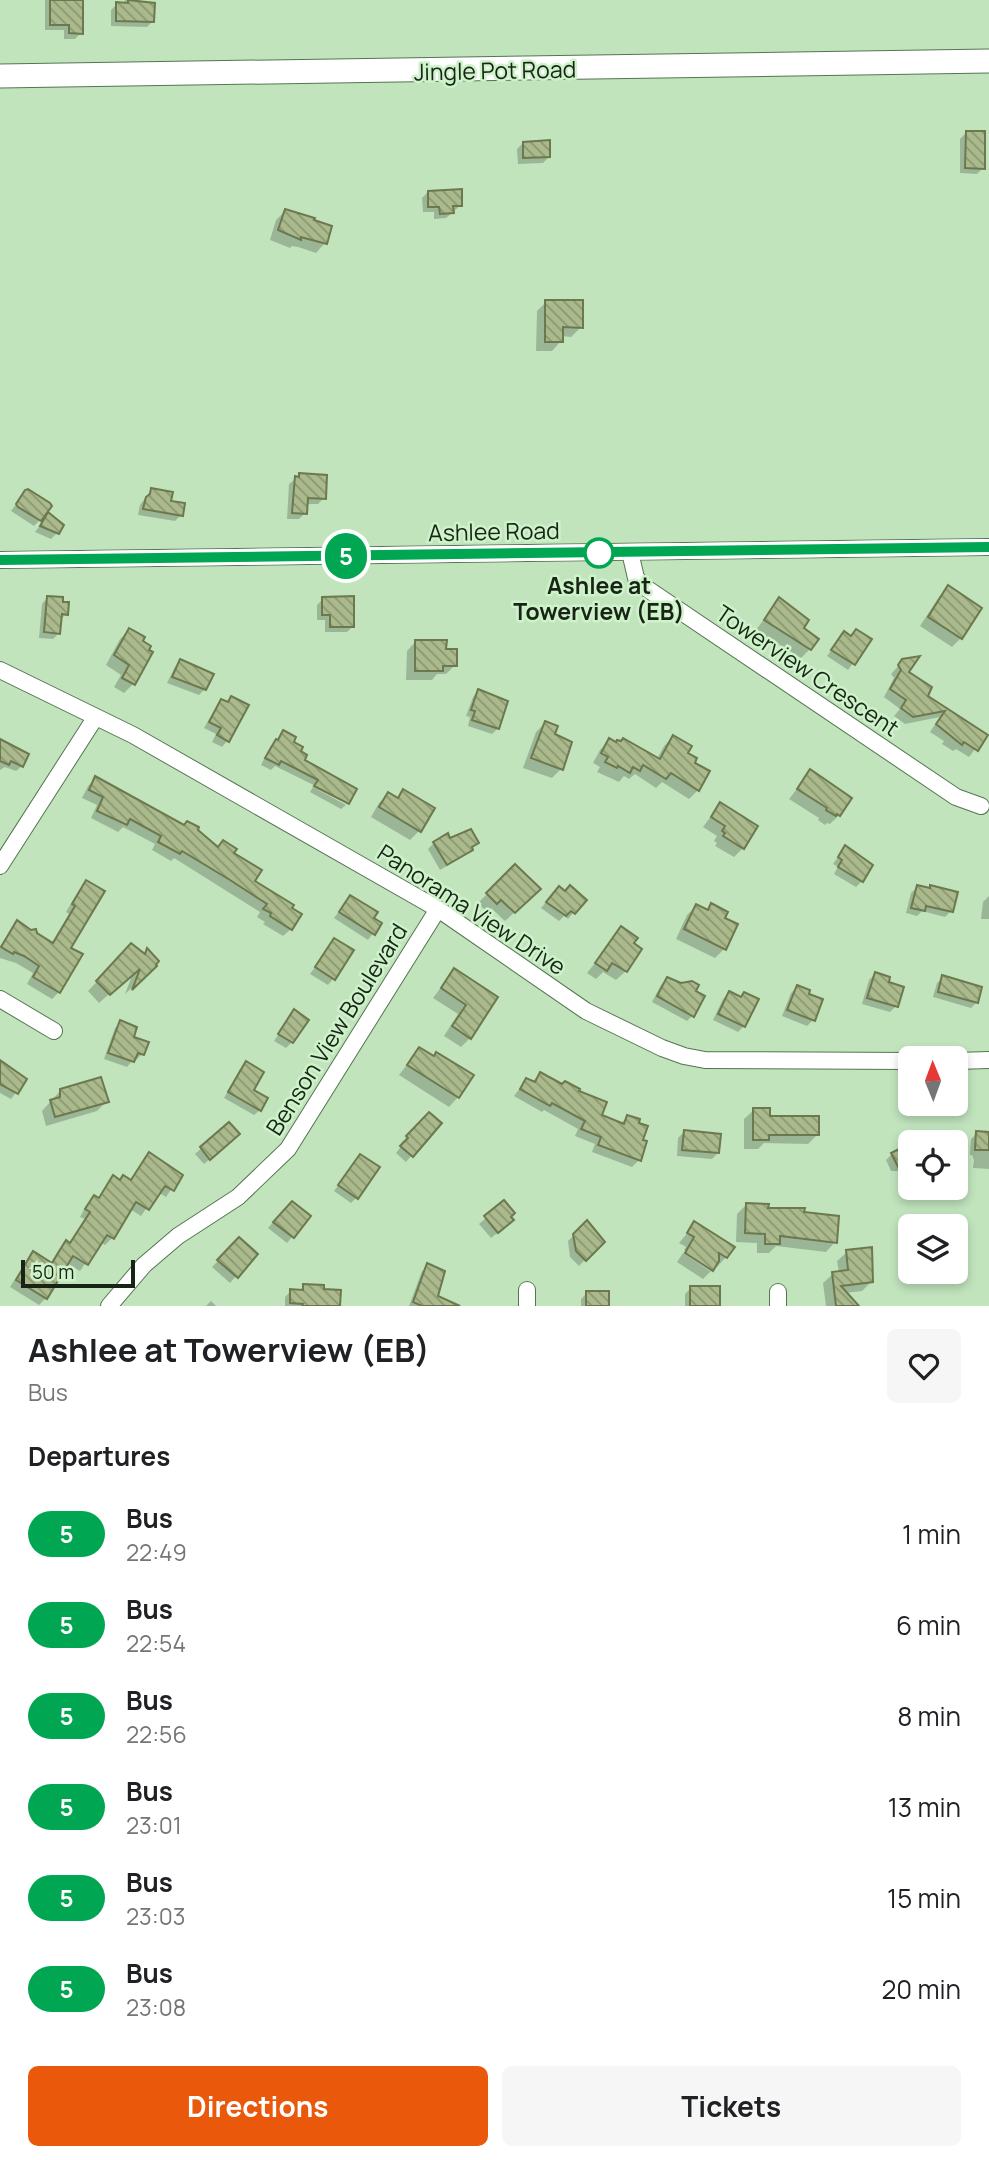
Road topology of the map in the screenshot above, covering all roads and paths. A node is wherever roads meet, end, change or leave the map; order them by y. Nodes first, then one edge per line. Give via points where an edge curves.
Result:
1 (989, 61) edge
2 (0, 76) edge
3 (989, 547) edge
4 (630, 552) junction
5 (0, 560) edge
6 (0, 670) edge
7 (95, 718) junction
8 (981, 806) dead end
9 (0, 866) edge
10 (438, 908) junction
11 (0, 999) edge
12 (54, 1031) dead end
13 (989, 1060) edge
14 (898, 1061) edge
15 (968, 1061) edge
16 (110, 1306) edge

1 - 2 street, Jingle Pot Road
3 - 4 street, Ashlee Road
4 - 5 street, Ashlee Road
4 - 8 street, Towerview Crescent via 636,579 646,588 956,797
6 - 7 street, Panorama View Drive
7 - 9 street
7 - 10 street, Panorama View Drive via 133,735
10 - 14 street, Panorama View Drive via 586,1011 684,1056 727,1061
10 - 16 street, Benson View Boulevard via 288,1150 238,1197 178,1236 144,1265
11 - 12 street
13 - 15 street

